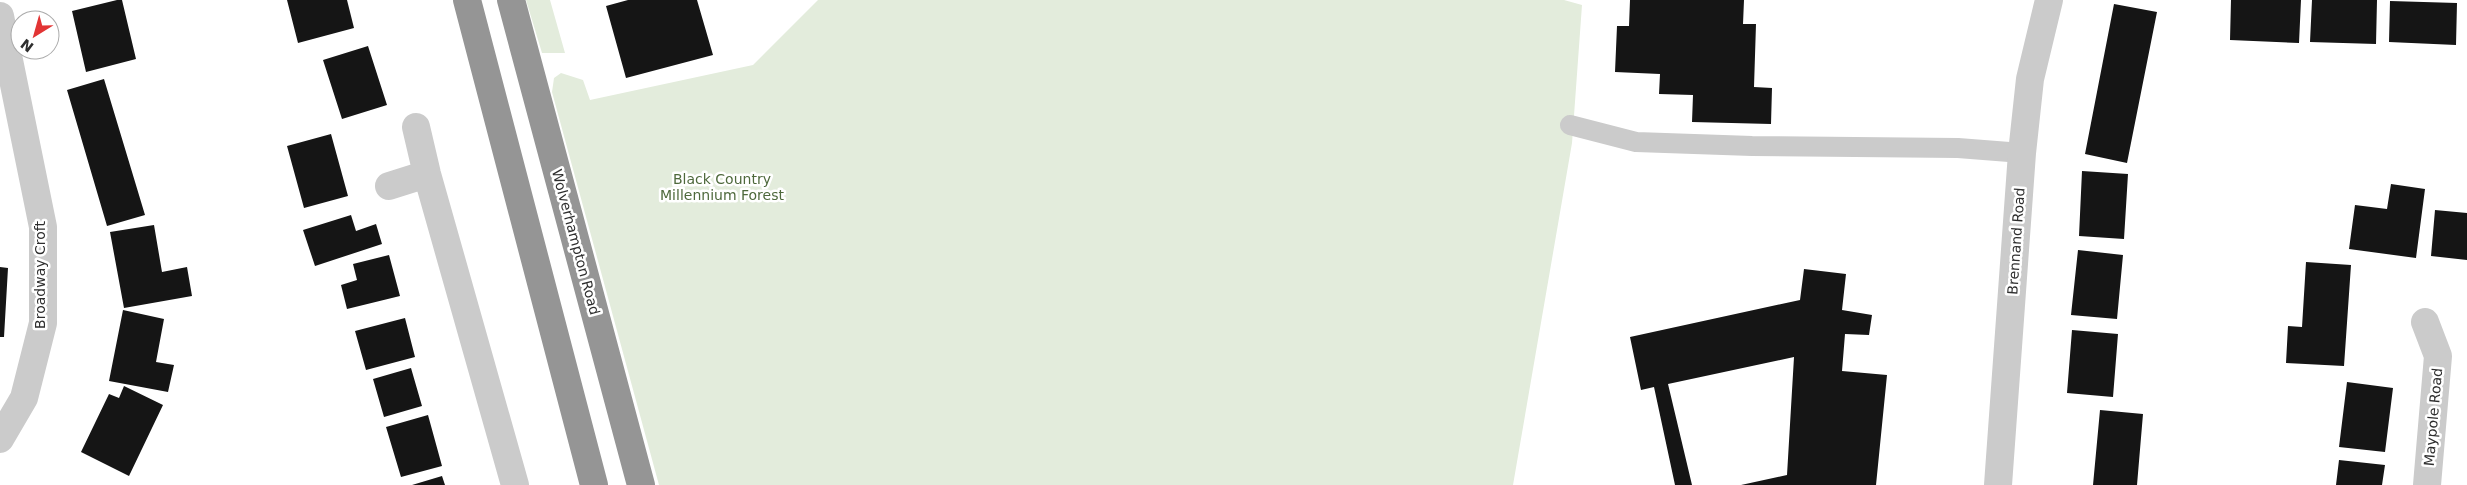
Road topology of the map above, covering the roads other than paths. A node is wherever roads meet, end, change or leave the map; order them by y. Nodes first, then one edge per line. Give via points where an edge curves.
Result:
1 (467, 0) edge
2 (511, 0) edge
3 (2049, 0) edge
4 (0, 16) edge
5 (1570, 125) dead end
6 (416, 127) dead end
7 (2022, 152) junction
8 (427, 174) junction
9 (388, 186) dead end
10 (2425, 322) dead end
11 (0, 439) edge
12 (515, 485) edge
13 (594, 485) edge
14 (641, 485) edge
15 (1998, 485) edge
16 (2427, 485) edge

1 - 13 highway
2 - 14 highway, Wolverhampton Road
3 - 7 street, Brennand Road via 2030,79
4 - 11 street, Broadway Croft via 43,227 43,323 24,398
5 - 7 lane via 1636,142
6 - 8 street
7 - 15 street, Brennand Road
8 - 9 street
8 - 12 street
10 - 16 street, Maypole Road via 2438,356

